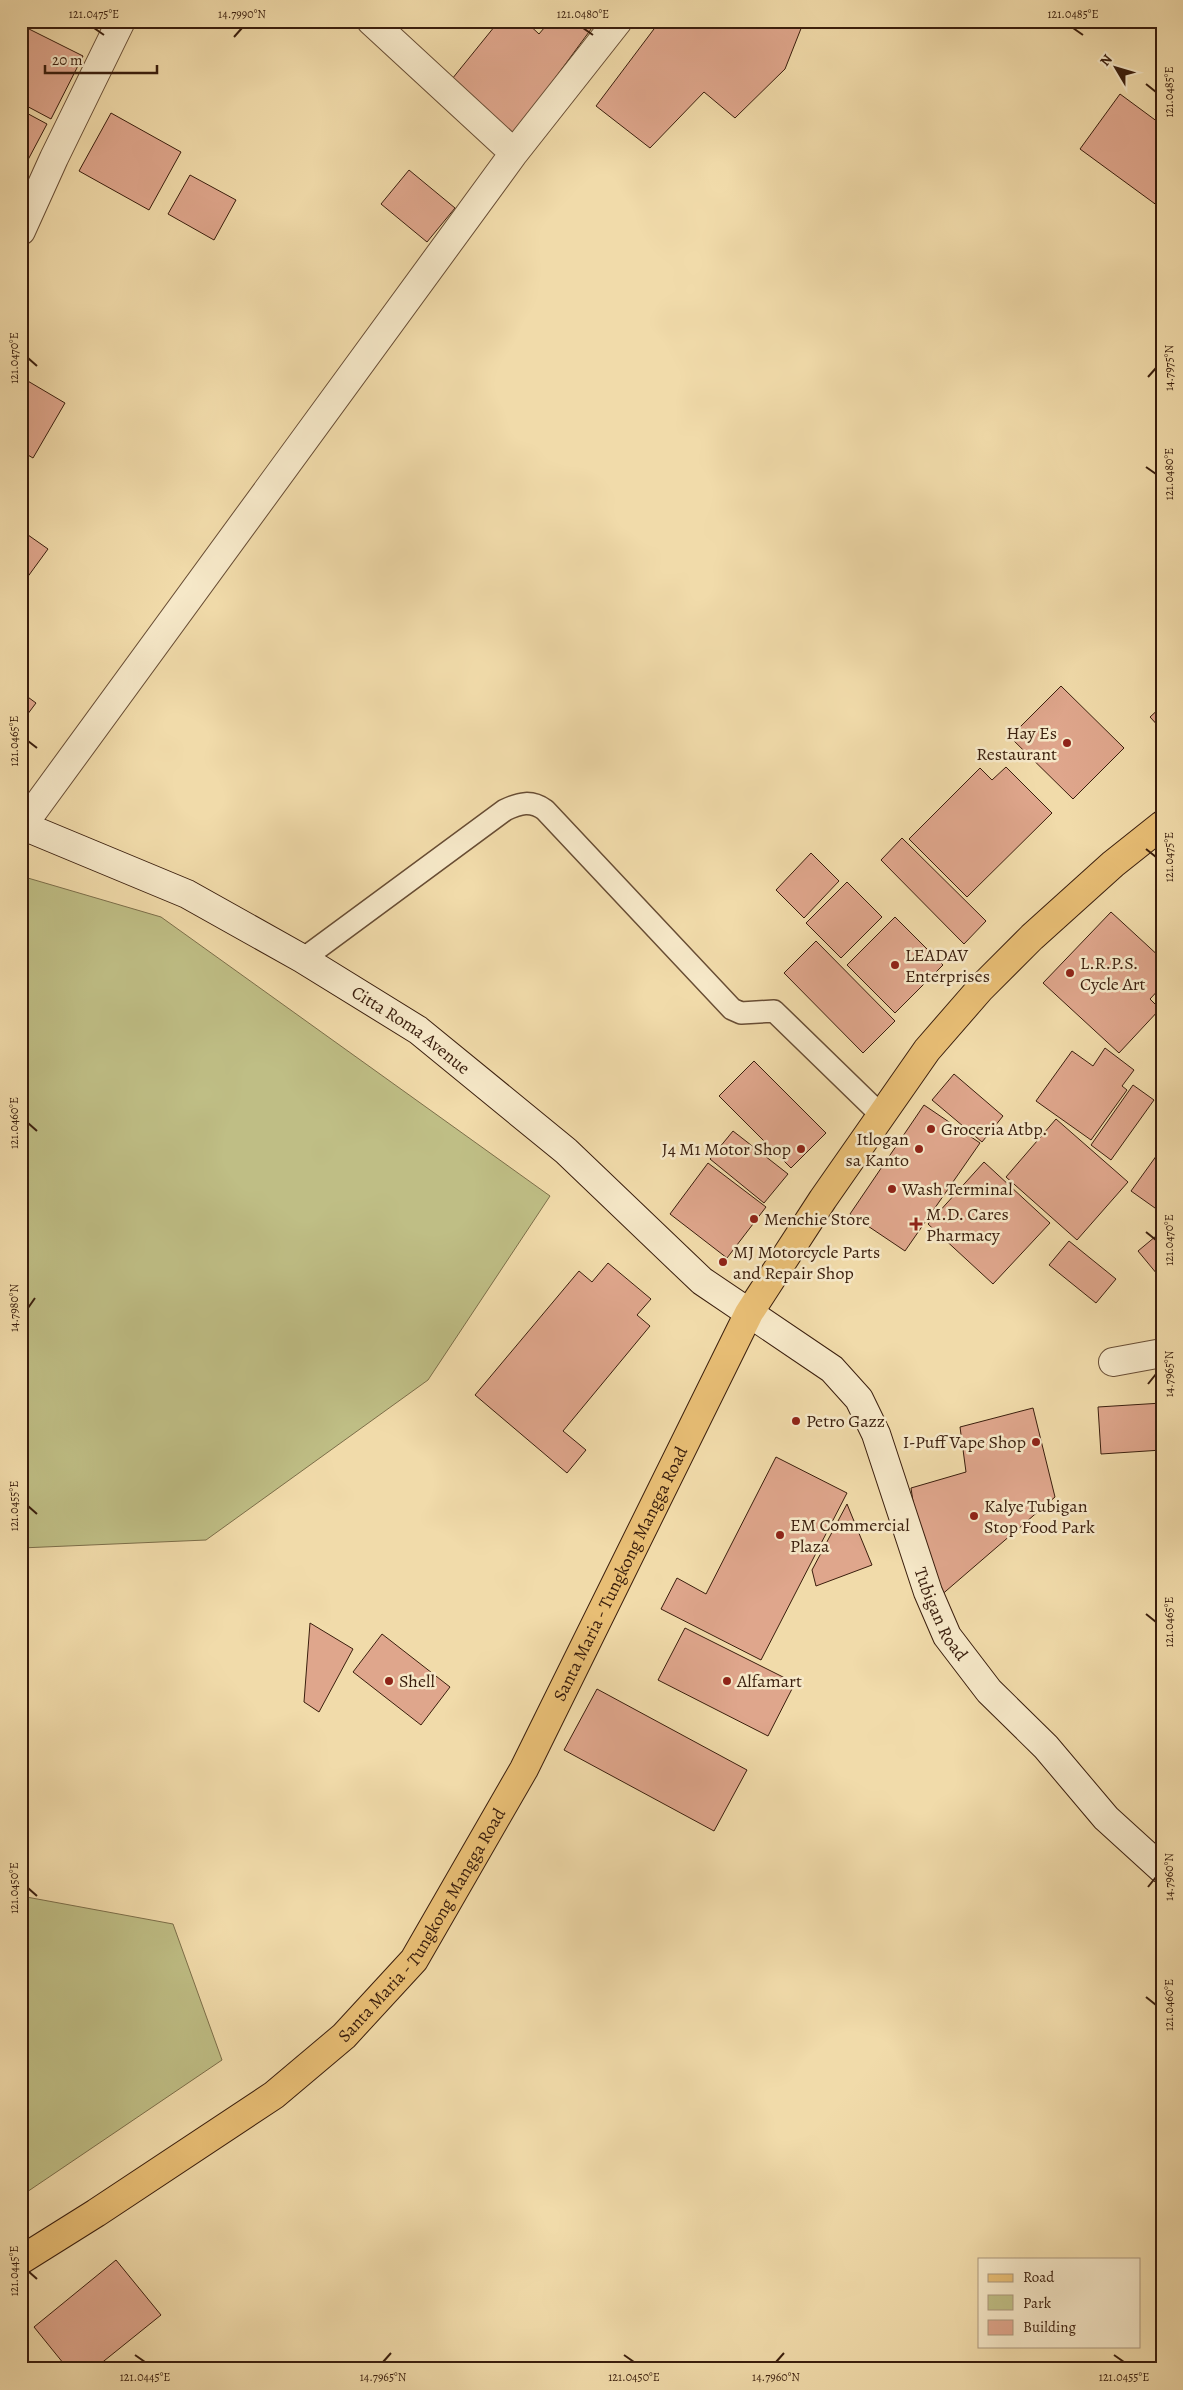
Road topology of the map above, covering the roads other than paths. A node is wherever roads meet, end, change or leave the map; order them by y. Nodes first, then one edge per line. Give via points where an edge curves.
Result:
1 (121, 21) edge
2 (371, 21) edge
3 (618, 21) edge
4 (514, 153) junction
5 (21, 230) edge
6 (22, 825) edge
7 (1162, 825) edge
8 (303, 959) junction
9 (881, 1115) junction
10 (749, 1313) junction
11 (1162, 1354) edge
12 (1113, 1362) dead end
13 (1162, 1869) edge
14 (21, 2260) edge

1 - 5 street
2 - 4 street
3 - 4 street
4 - 6 street
6 - 8 street, Citta Roma Avenue via 187,894
7 - 9 main road, Santa Maria - Tungkong Mangga Road via 1113,864 980,989 928,1050
8 - 9 lane via 505,810 528,803 538,805 732,1009 741,1013 774,1010
8 - 10 street, Citta Roma Avenue via 433,1042 566,1151 702,1281
9 - 10 main road, Santa Maria - Tungkong Mangga Road
10 - 13 street, Tubigan Road via 832,1369 859,1399 876,1434 928,1592 946,1636 990,1691 1046,1747 1106,1818
10 - 14 main road, Santa Maria - Tungkong Mangga Road via 524,1769 414,1960 344,2036 274,2095
11 - 12 street

